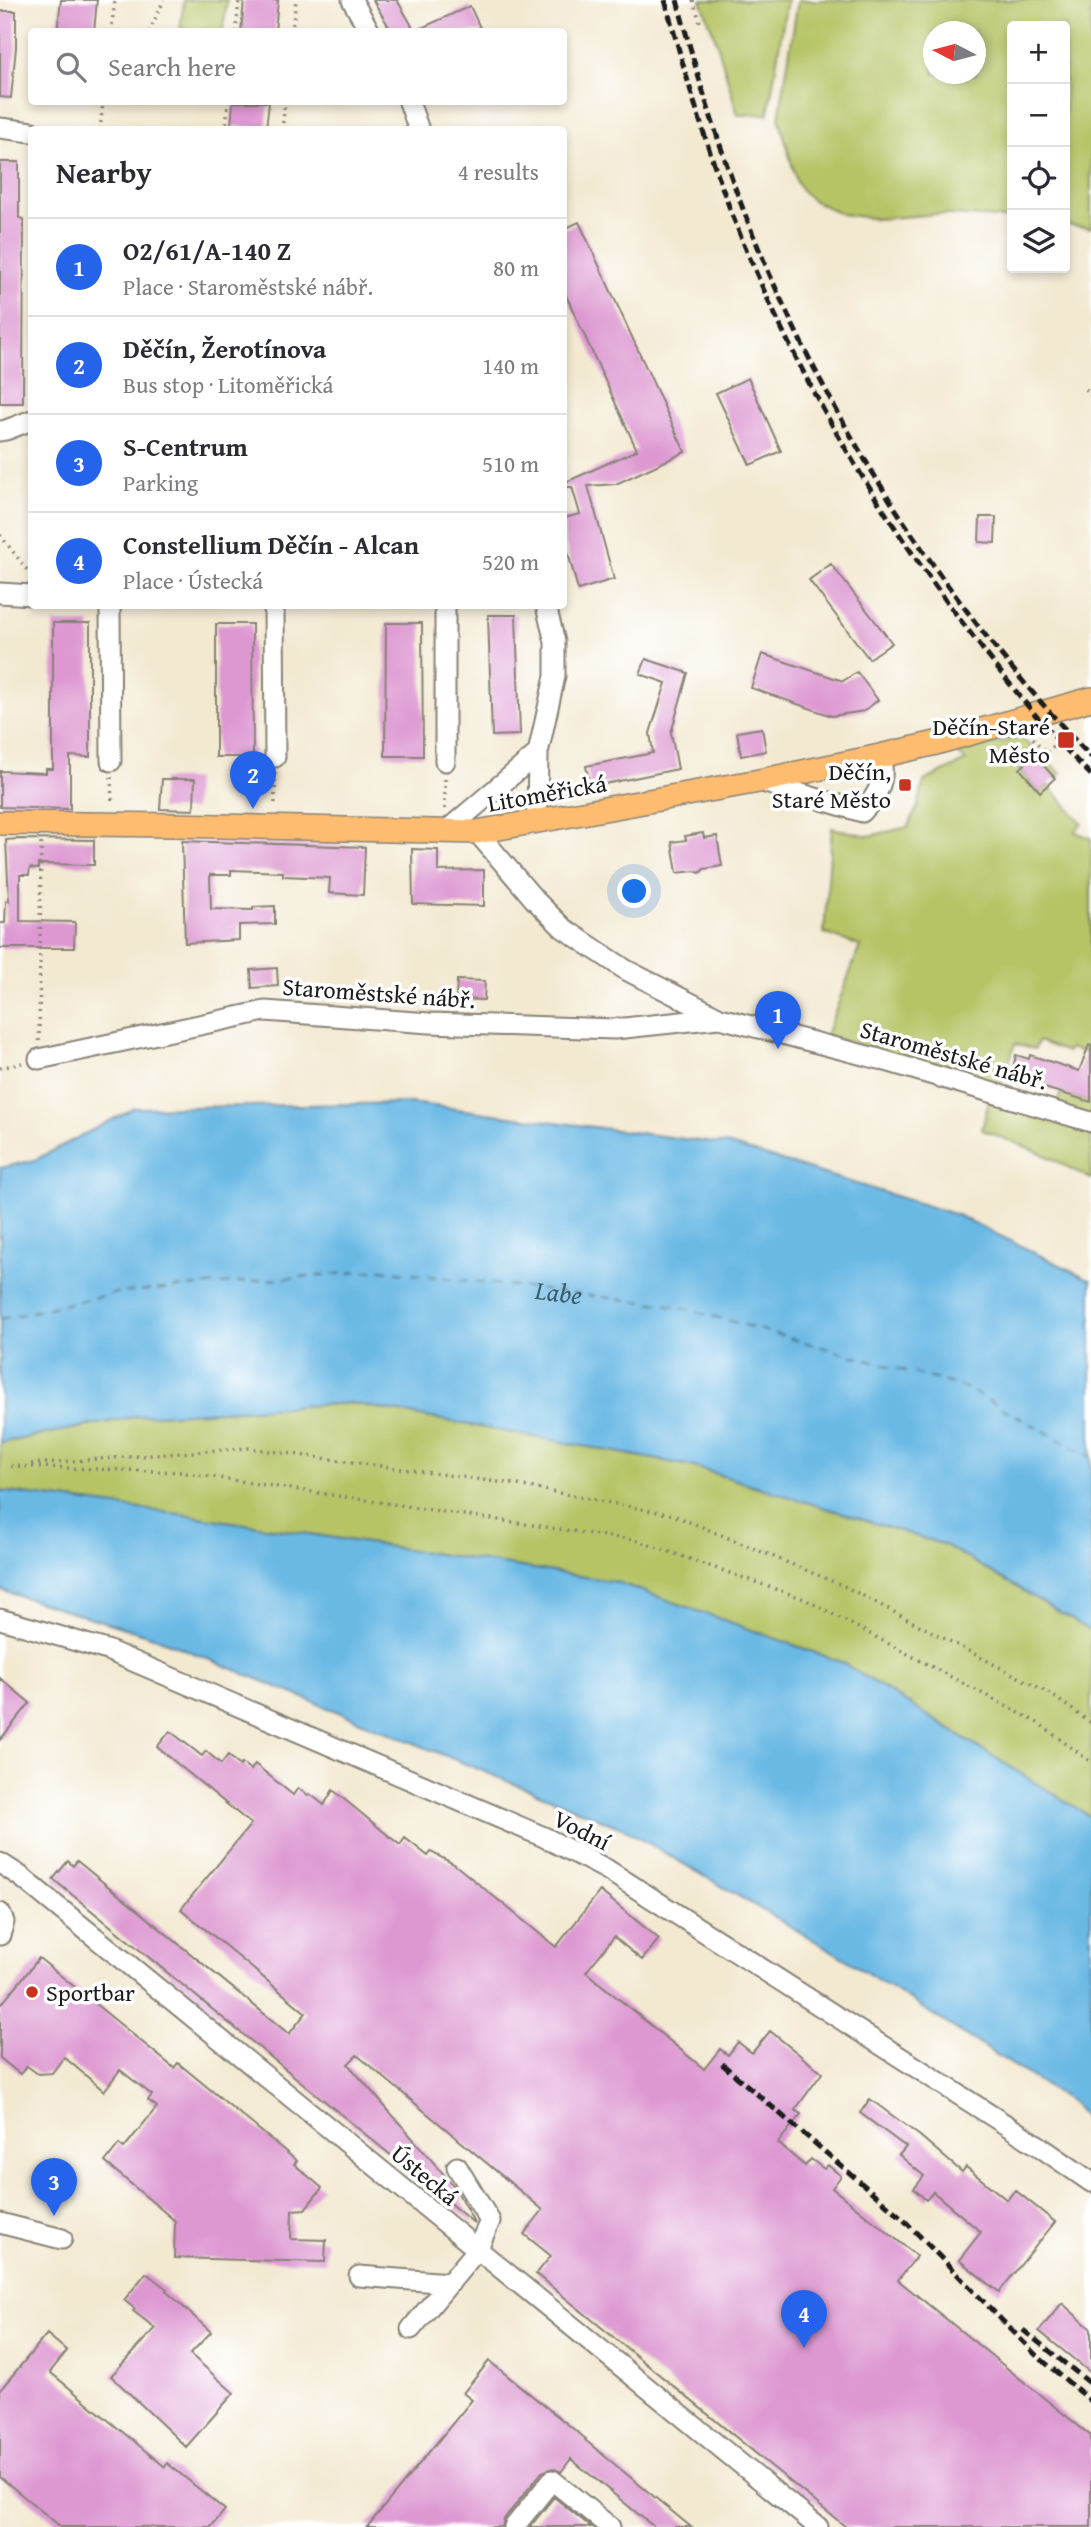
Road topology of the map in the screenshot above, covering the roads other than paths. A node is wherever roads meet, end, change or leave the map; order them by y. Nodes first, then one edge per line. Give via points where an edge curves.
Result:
1 (352, 0) edge
2 (368, 28) edge
3 (410, 105) edge
4 (418, 126) edge
5 (0, 128) edge
6 (28, 132) edge
7 (28, 422) edge
8 (0, 430) edge
9 (0, 593) edge
10 (28, 595) edge
11 (110, 609) edge
12 (274, 609) edge
13 (445, 609) edge
14 (547, 609) edge
15 (1091, 699) edge
16 (538, 753) junction
17 (880, 756) junction
18 (275, 757) road end
19 (111, 761) road end
20 (445, 761) road end
21 (759, 781) junction
22 (537, 822) junction
23 (0, 823) edge
24 (445, 832) junction
25 (478, 832) junction
26 (720, 1018) junction
27 (39, 1059) road end
28 (1091, 1122) edge
29 (0, 1619) edge
30 (0, 1863) edge
31 (0, 1913) edge
32 (0, 1935) edge
33 (457, 2167) dead end
34 (1091, 2182) edge
35 (0, 2223) edge
36 (62, 2239) dead end
37 (477, 2250) junction
38 (359, 2276) dead end
39 (450, 2283) junction
40 (411, 2329) dead end
41 (514, 2527) edge
42 (610, 2527) edge
43 (818, 2527) edge

1 - 2 street
3 - 4 street
5 - 6 street
7 - 8 street
9 - 10 street
11 - 19 street
12 - 18 street
13 - 20 street
14 - 16 street via 555,642 555,676
15 - 17 main road, Litoměřická
16 - 22 street
16 - 24 street
17 - 21 main road, Litoměřická
17 - 21 street via 884,769 875,799 862,812
21 - 22 main road, Litoměřická
22 - 25 main road, Litoměřická
23 - 24 main road, Litoměřická
24 - 25 main road, Litoměřická
25 - 26 street, Staroměstské nábř. via 563,928 626,970
26 - 27 street, Staroměstské nábř. via 614,1029 429,1023 265,1011
26 - 28 street, Staroměstské nábř.
29 - 34 street, Vodní via 107,1650 544,1837 606,1869
30 - 37 street, Ústecká
31 - 32 street via 4,1922
33 - 37 street via 490,2221
35 - 36 street
37 - 39 street
37 - 43 street, Ústecká
38 - 39 street
39 - 40 street
41 - 42 street via 552,2480

